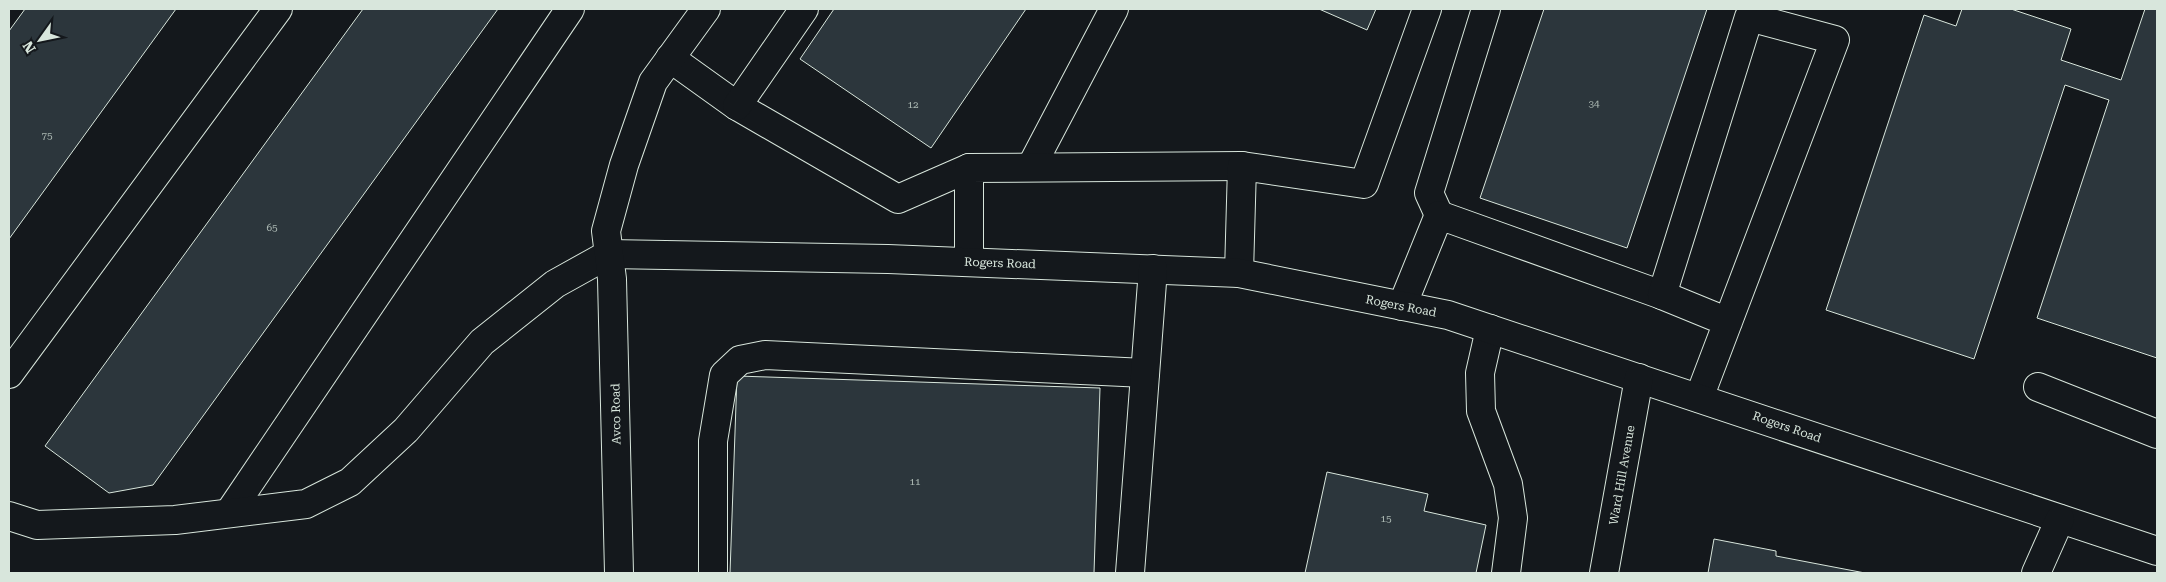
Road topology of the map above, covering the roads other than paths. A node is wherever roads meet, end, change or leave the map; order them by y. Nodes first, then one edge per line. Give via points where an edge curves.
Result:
1 (278, 9) edge
2 (570, 9) edge
3 (706, 9) edge
4 (804, 9) edge
5 (1114, 9) edge
6 (1427, 9) edge
7 (1486, 9) edge
8 (670, 58) junction
9 (737, 106) junction
10 (1242, 166) junction
11 (1031, 167) junction
12 (969, 168) junction
13 (1439, 215) junction
14 (610, 254) junction
15 (969, 262) junction
16 (1153, 269) junction
17 (1239, 273) junction
18 (1662, 295) junction
19 (1402, 306) junction
20 (1728, 322) junction
21 (1490, 329) junction
22 (9, 374) edge
23 (1145, 374) junction
24 (1639, 378) junction
25 (2038, 387) dead end
26 (1699, 398) junction
27 (2157, 434) edge
28 (229, 514) junction
29 (9, 516) edge
30 (2060, 519) junction
31 (2157, 551) edge
32 (619, 573) edge
33 (713, 573) edge
34 (1130, 573) edge
35 (1506, 573) edge
36 (1604, 573) edge
37 (2036, 573) edge

1 - 22 street
2 - 28 street
3 - 8 street, Avco Road
4 - 9 street
5 - 11 street
6 - 10 street via 1364,184
7 - 13 street via 1429,193
8 - 9 street
8 - 14 street, Avco Road via 654,82 624,165 606,231
9 - 12 street via 898,199
10 - 11 street
10 - 17 street
11 - 12 street
12 - 15 street
13 - 18 street
13 - 19 street
14 - 15 street, Rogers Road
14 - 28 street via 555,284 482,342 406,430 350,482 306,504
14 - 32 street, Avco Road
15 - 16 street, Rogers Road
16 - 17 street, Rogers Road
16 - 23 street
17 - 19 street, Rogers Road
18 - 20 street
18 - 20 street via 1749,17 1836,40
19 - 21 street, Rogers Road via 1448,315
20 - 26 street
21 - 24 street, Rogers Road
21 - 35 street via 1480,373 1481,411 1508,484 1513,518
23 - 33 street via 765,355 740,360 724,375 713,441
23 - 34 street
24 - 26 street, Rogers Road
24 - 36 street, Ward Hill Avenue
25 - 27 street
26 - 30 street, Rogers Road
28 - 29 street via 174,520 37,525
30 - 31 street, Rogers Road
30 - 37 street

